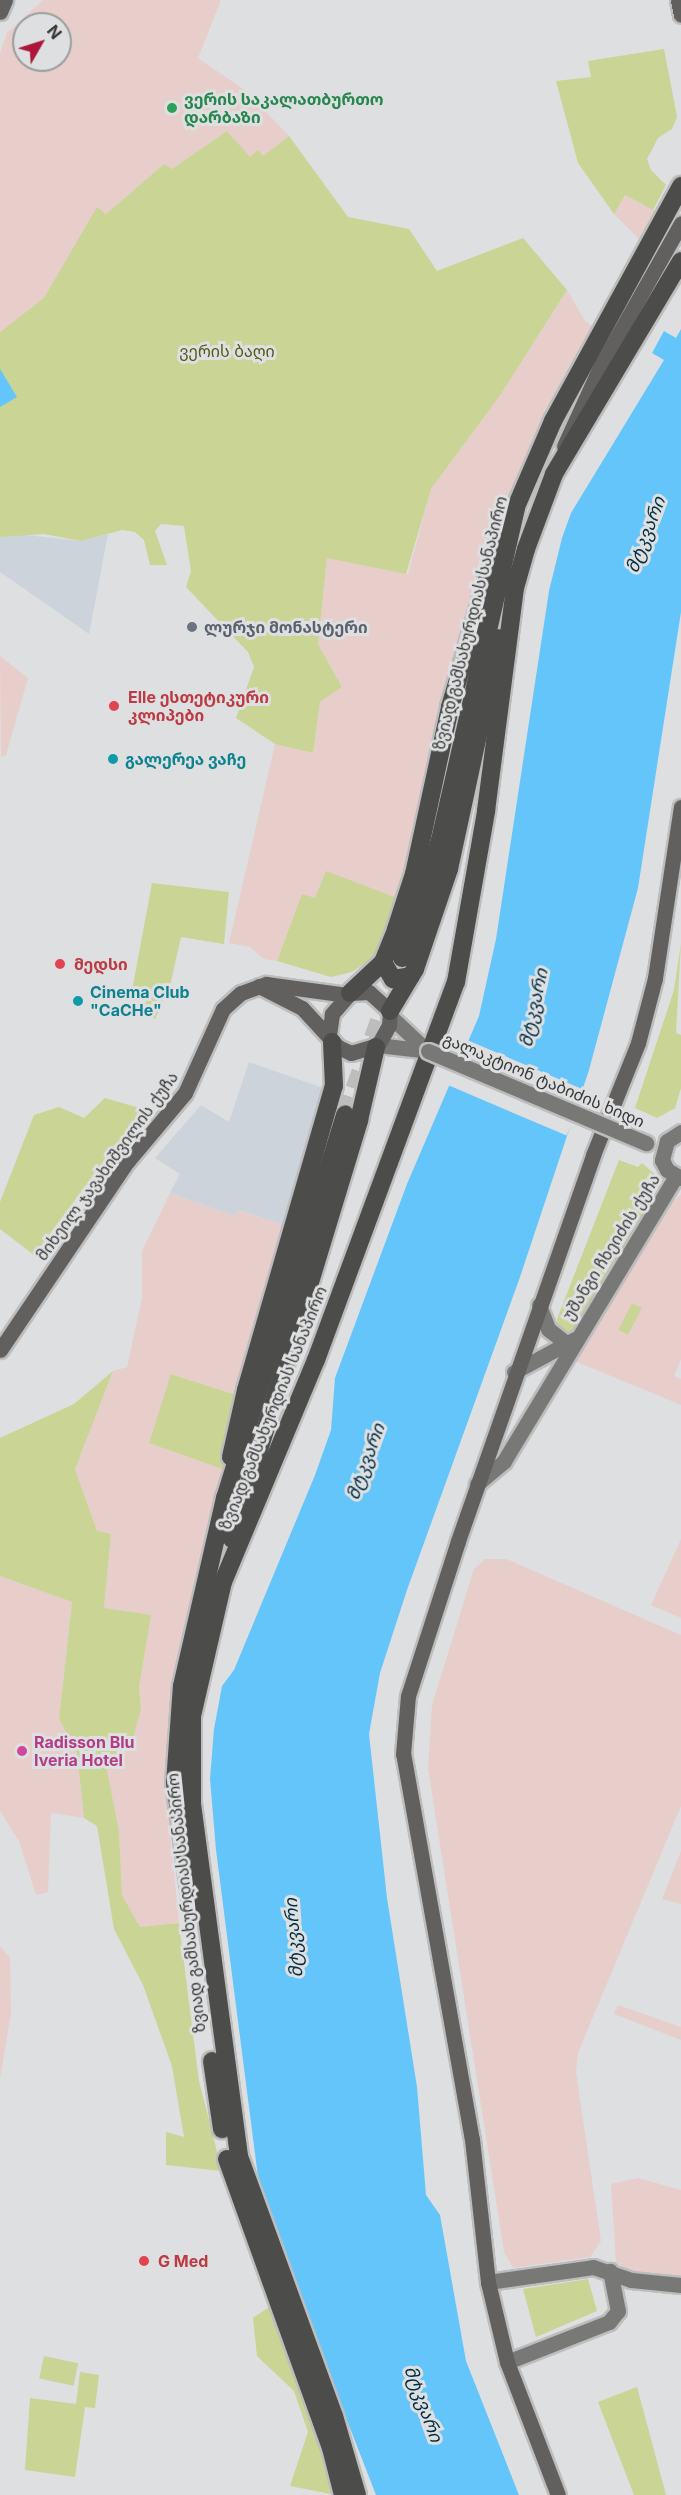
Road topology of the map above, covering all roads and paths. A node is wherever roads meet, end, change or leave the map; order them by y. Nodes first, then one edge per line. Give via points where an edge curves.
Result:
1 (5, 0) edge
2 (678, 0) edge
3 (0, 12) edge
4 (681, 15) edge
5 (681, 186) edge
6 (681, 223) edge
7 (681, 261) edge
8 (554, 474) junction
9 (516, 507) junction
10 (515, 588) junction
11 (681, 807) edge
12 (402, 958) tunnel mouth
13 (382, 962) junction
14 (411, 976) junction
15 (256, 986) junction
16 (348, 994) junction
17 (391, 1014) junction
18 (331, 1038) junction
19 (405, 1041) junction
20 (377, 1046) junction
21 (332, 1096) junction
22 (361, 1104) junction
23 (345, 1114) tunnel mouth
24 (681, 1132) edge
25 (667, 1141) junction
26 (647, 1143) junction
27 (662, 1160) junction
28 (678, 1178) edge
29 (539, 1305) junction
30 (571, 1341) junction
31 (1, 1346) edge
32 (514, 1372) junction
33 (477, 1484) junction
34 (226, 1495) junction
35 (223, 1582) junction
36 (610, 2271) junction
37 (631, 2280) junction
38 (488, 2282) junction
39 (681, 2285) edge
40 (617, 2306) junction
41 (507, 2362) junction
42 (343, 2495) edge
43 (357, 2495) edge
44 (558, 2495) edge

1 - 3 main road
2 - 4 main road
5 - 9 highway, ზვიად გამსახურდიას სანაპირო via 553,421
6 - 8 main road via 588,390
7 - 8 highway
8 - 10 highway
9 - 12 highway, ზვიად გამსახურდიას სანაპირო via 440,840
9 - 13 highway via 484,583 450,707 414,874
10 - 14 highway via 493,662 449,869
10 - 35 highway, ზვიად გამსახურდიას სანაპირო via 467,934 440,1029 420,1073 316,1360
11 - 29 main road via 647,1015
13 - 14 highway via 393,979
13 - 16 highway
14 - 17 highway
15 - 16 main road via 289,983
15 - 18 main road via 284,997
15 - 31 main road, მიხეილ ჯავახიშვილის ქუჩა via 219,1014 185,1093 128,1162
16 - 17 main road via 369,992
16 - 18 main road via 332,1014
17 - 19 main road
17 - 20 main road
18 - 20 main road via 351,1053
18 - 21 highway
19 - 20 main road, გალაკტიონ ტაბიძის ხიდი
19 - 26 main road, გალაკტიონ ტაბიძის ხიდი, bridge
20 - 22 highway
21 - 22 highway via 352,1091
21 - 34 highway via 246,1390
22 - 35 highway via 240,1508
23 - 34 highway, ზვიად გამსახურდიას სანაპირო
24 - 25 main road
25 - 26 main road
25 - 27 main road
26 - 27 main road
27 - 28 main road
28 - 30 main road, უშანგი ჩხეიძის ქუჩა
29 - 30 main road via 548,1329
29 - 32 main road
30 - 32 main road, უშანგი ჩხეიძის ქუჩა
30 - 33 main road via 504,1461
32 - 33 main road
33 - 38 main road via 408,1696 404,1754 472,2140
34 - 42 highway, ზვიად გამსახურდიას სანაპირო via 181,1692 175,1758 178,1813 228,2162 328,2439
35 - 43 highway, ზვიად გამსახურდიას სანაპირო via 197,1683 190,1775 232,2121 251,2198 334,2416
36 - 37 main road
36 - 38 main road via 583,2267
36 - 40 main road
37 - 39 main road
37 - 40 main road
38 - 41 main road
40 - 41 main road via 609,2322
41 - 44 main road

